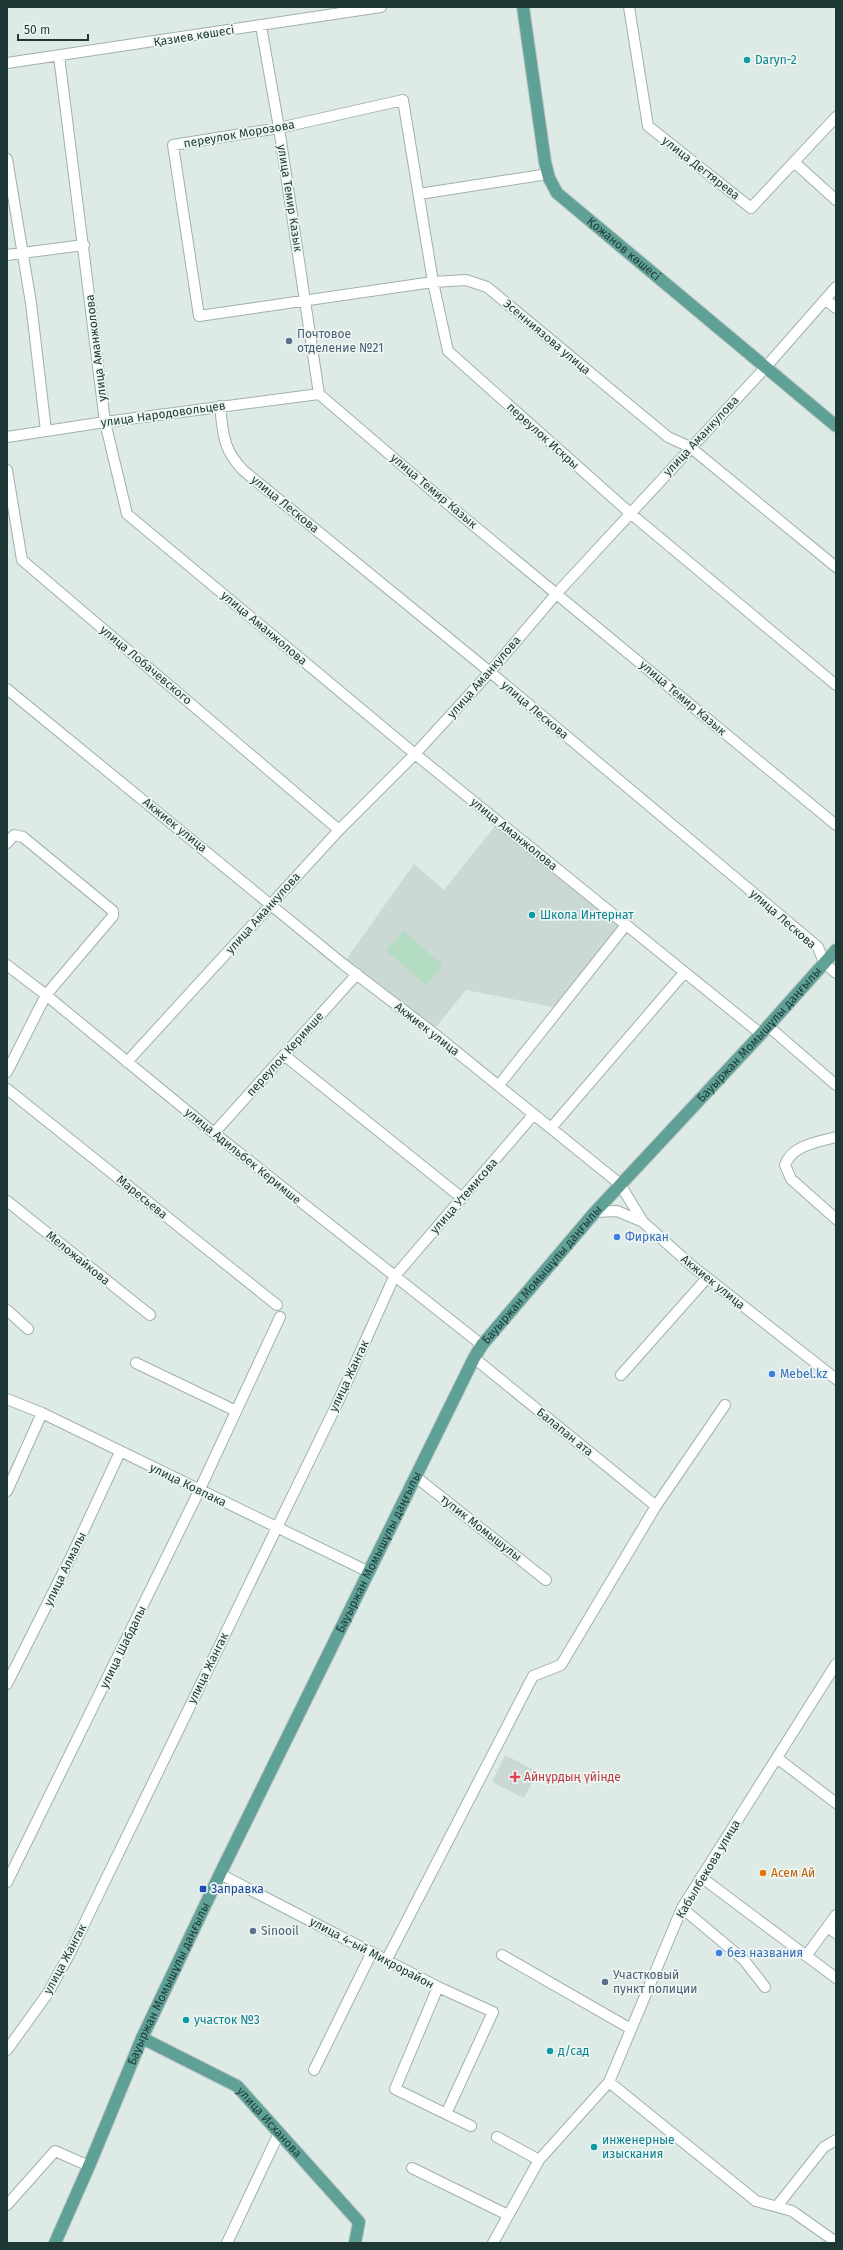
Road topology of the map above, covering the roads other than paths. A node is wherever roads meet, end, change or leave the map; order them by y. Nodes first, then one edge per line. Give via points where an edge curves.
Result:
1 (381, 7) edge
2 (523, 7) edge
3 (629, 7) edge
4 (261, 26) junction
5 (59, 56) junction
6 (7, 63) edge
7 (403, 100) joint
8 (836, 117) edge
9 (279, 128) junction
10 (7, 159) edge
11 (794, 162) junction
12 (548, 174) junction
13 (419, 194) junction
14 (836, 200) edge
15 (84, 245) junction
16 (22, 253) junction
17 (7, 255) edge
18 (433, 282) junction
19 (836, 287) edge
20 (305, 300) junction
21 (826, 300) junction
22 (836, 308) edge
23 (198, 316) joint
24 (765, 368) junction
25 (319, 394) junction
26 (220, 406) junction
27 (104, 422) junction
28 (836, 426) edge
29 (46, 431) junction
30 (7, 437) edge
31 (690, 447) junction
32 (7, 470) edge
33 (630, 513) junction
34 (836, 566) edge
35 (557, 593) junction
36 (490, 672) junction
37 (836, 685) edge
38 (7, 689) edge
39 (415, 754) junction
40 (836, 825) edge
41 (339, 830) junction
42 (7, 843) edge
43 (271, 904) junction
44 (626, 925) junction
45 (836, 950) edge
46 (824, 963) junction
47 (7, 965) edge
48 (836, 973) edge
49 (357, 974) junction
50 (684, 974) junction
51 (46, 995) junction
52 (764, 1030) junction
53 (284, 1055) junction
54 (127, 1062) junction
55 (7, 1072) edge
56 (836, 1084) edge
57 (499, 1085) junction
58 (7, 1089) edge
59 (534, 1114) junction
60 (551, 1128) junction
61 (214, 1133) junction
62 (836, 1137) edge
63 (620, 1184) junction
64 (462, 1198) junction
65 (7, 1201) edge
66 (595, 1212) junction
67 (836, 1219) edge
68 (643, 1222) junction
69 (394, 1277) junction
70 (707, 1278) junction
71 (277, 1305) dead end
72 (7, 1310) edge
73 (150, 1315) dead end
74 (280, 1317) dead end
75 (28, 1329) dead end
76 (482, 1346) junction
77 (474, 1358) junction
78 (136, 1363) dead end
79 (622, 1375) dead end
80 (836, 1379) edge
81 (7, 1399) edge
82 (725, 1405) dead end
83 (236, 1411) junction
84 (42, 1413) junction
85 (120, 1452) junction
86 (416, 1477) junction
87 (7, 1491) edge
88 (199, 1491) junction
89 (656, 1506) junction
90 (276, 1527) junction
91 (369, 1572) junction
92 (546, 1580) dead end
93 (836, 1664) edge
94 (7, 1684) edge
95 (776, 1758) junction
96 (836, 1803) edge
97 (220, 1874) junction
98 (701, 1877) junction
99 (7, 1882) edge
100 (682, 1908) junction
101 (836, 1915) edge
102 (827, 1927) junction
103 (836, 1933) edge
104 (372, 1952) junction
105 (502, 1955) dead end
106 (806, 1956) junction
107 (387, 1959) junction
108 (836, 1978) edge
109 (438, 1987) junction
110 (765, 1987) dead end
111 (631, 2029) junction
112 (142, 2038) junction
113 (7, 2050) edge
114 (314, 2070) dead end
115 (609, 2082) junction
116 (446, 2114) junction
117 (471, 2126) dead end
118 (279, 2133) junction
119 (497, 2137) dead end
120 (836, 2140) edge
121 (539, 2160) junction
122 (89, 2166) junction
123 (412, 2168) dead end
124 (7, 2205) edge
125 (776, 2206) junction
126 (508, 2215) junction
127 (836, 2242) edge
128 (55, 2243) edge
129 (227, 2243) edge
130 (355, 2243) edge
131 (493, 2243) edge

1 - 4 street, Қазиев көшесі
2 - 12 main road, Қожанов көшесі
3 - 11 street, улица Дегтярева via 648,126 751,208
4 - 5 street, Қазиев көшесі
4 - 9 street, улица Темир Казык
5 - 6 street, Қазиев көшесі
5 - 15 street, улица Аманжолова
7 - 9 street, переулок Морозова
7 - 13 street, переулок Искры
8 - 11 street, улица Дегтярева
9 - 20 street, улица Темир Казык
9 - 23 street, переулок Морозова via 173,145
10 - 16 street
11 - 14 street
12 - 13 street
12 - 24 main road, Қожанов көшесі via 557,193
13 - 18 street, переулок Искры
15 - 16 street
15 - 27 street, улица Аманжолова
16 - 17 street
16 - 29 street
18 - 20 street, Эсенниязова улица
18 - 31 street, Эсенниязова улица via 466,280 487,288 668,437
18 - 33 street, переулок Искры via 448,351
19 - 21 street, улица Аманкулова
20 - 23 street, Эсенниязова улица
20 - 25 street, улица Темир Казык
21 - 22 street
21 - 24 street, улица Аманкулова
24 - 28 main road, Қожанов көшесі
24 - 31 street, улица Аманкулова
25 - 26 street, улица Народовольцев
25 - 35 street, улица Темир Казык
26 - 27 street, улица Народовольцев
26 - 36 street, улица Лескова via 225,445 235,461
27 - 29 street, улица Народовольцев
27 - 39 street, улица Аманжолова via 127,514
29 - 30 street, улица Народовольцев
31 - 33 street, улица Аманкулова
31 - 34 street, Эсенниязова улица
32 - 41 street, улица Лобачевского via 22,560
33 - 35 street, улица Аманкулова
33 - 37 street, переулок Искры
35 - 36 street, улица Аманкулова
35 - 40 street, улица Темир Казык
36 - 39 street, улица Аманкулова
36 - 46 street, улица Лескова via 818,947
38 - 43 street, Акжиек улица
39 - 41 street, улица Аманкулова
39 - 44 street, улица Аманжолова
41 - 43 street, улица Аманкулова
42 - 51 street via 14,835 23,837 113,911 113,916
43 - 49 street, Акжиек улица
43 - 54 street, улица Аманкулова
44 - 50 street, улица Аманжолова
44 - 57 street
45 - 46 main road, Бауыржан Момышұлы даңғылы
46 - 48 street, улица Лескова
46 - 52 main road, Бауыржан Момышұлы даңғылы
47 - 51 street, улица Адильбек Керимше
49 - 53 street, переулок Керимше
49 - 57 street, Акжиек улица
50 - 52 street, улица Аманжолова
50 - 60 street
51 - 54 street, улица Адильбек Керимше
51 - 55 street
52 - 56 street, улица Аманжолова
52 - 63 main road, Бауыржан Момышұлы даңғылы
53 - 61 street, переулок Керимше
53 - 64 street
54 - 61 street, улица Адильбек Керимше
57 - 59 street, Акжиек улица
58 - 71 street, Маресьева
59 - 60 street, Акжиек улица
59 - 64 street, улица Утемисова
60 - 63 street, Акжиек улица
61 - 69 street, улица Адильбек Керимше
62 - 67 street via 798,1148 787,1158 785,1165 791,1179
63 - 66 main road, Бауыржан Момышұлы даңғылы
63 - 68 street, Акжиек улица
64 - 69 street, улица Утемисова
65 - 73 street, Меложайкова
66 - 68 street via 617,1211
66 - 76 main road, Бауыржан Момышұлы даңғылы
68 - 70 street, Акжиек улица
69 - 76 street, улица Адильбек Керимше
69 - 90 street, улица Жангак via 337,1404
70 - 79 street
70 - 80 street, Акжиек улица
72 - 75 street
74 - 83 street, улица Шабдалы
76 - 77 main road, Бауыржан Момышұлы даңғылы
77 - 86 main road, Бауыржан Момышұлы даңғылы
77 - 89 street, Балапан ата
78 - 83 street
81 - 84 street, улица Ковпака
82 - 89 street
83 - 88 street, улица Шабдалы
84 - 85 street, улица Ковпака
84 - 87 street
85 - 88 street, улица Ковпака
85 - 94 street, улица Алмалы
86 - 91 main road, Бауыржан Момышұлы даңғылы
86 - 92 street, тупик Момышулы
88 - 90 street, улица Ковпака
88 - 99 street, улица Шабдалы
89 - 107 street via 561,1665 533,1676
90 - 91 street, улица Ковпака
90 - 113 street, улица Жангак via 70,1953 48,1992
91 - 97 main road, Бауыржан Момышұлы даңғылы
93 - 95 street, Кабылбекова улица
95 - 96 street
95 - 98 street, Кабылбекова улица
97 - 104 street, улица 4-ый Микрорайон
97 - 112 main road, Бауыржан Момышұлы даңғылы
98 - 100 street, Кабылбекова улица
98 - 106 street
100 - 110 street via 744,1960
100 - 111 street, Кабылбекова улица
101 - 102 street
102 - 103 street
102 - 106 street
104 - 107 street, улица 4-ый Микрорайон
104 - 114 street
105 - 111 street
106 - 108 street
107 - 109 street, улица 4-ый Микрорайон
109 - 116 street, улица 4-ый Микрорайон via 395,2089
109 - 116 street via 493,2012
111 - 115 street, Кабылбекова улица
112 - 118 main road, улица Исханова via 237,2086
112 - 122 main road, Бауыржан Момышұлы даңғылы
115 - 121 street, Кабылбекова улица
115 - 125 street via 756,2201
116 - 117 street, улица 4-ый Микрорайон
118 - 129 street
118 - 130 main road, улица Исханова via 359,2222
119 - 121 street
120 - 125 street via 824,2147
121 - 126 street, Кабылбекова улица
122 - 124 street via 54,2151
122 - 128 main road, Бауыржан Момышұлы даңғылы
123 - 126 street
125 - 127 street via 792,2211
126 - 131 street, Кабылбекова улица

